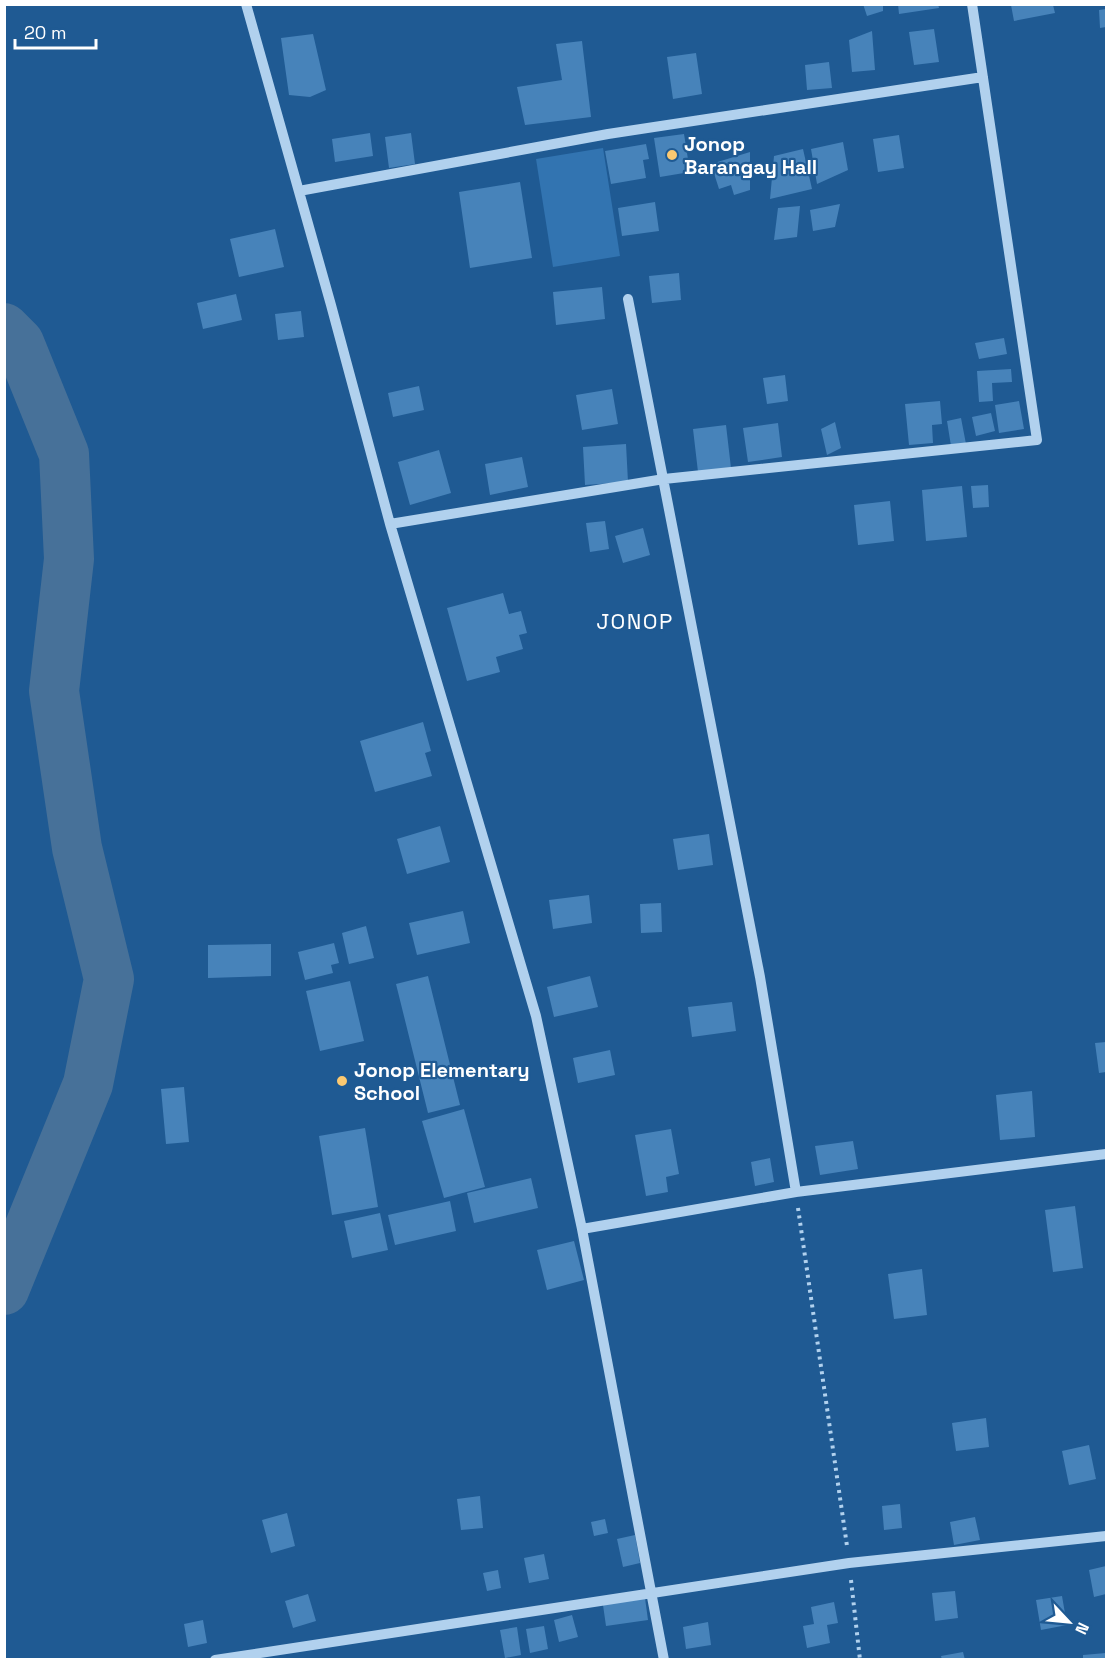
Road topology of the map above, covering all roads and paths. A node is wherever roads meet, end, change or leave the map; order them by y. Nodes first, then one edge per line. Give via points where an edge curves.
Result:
1 (246, 4) edge
2 (972, 4) edge
3 (983, 77) junction
4 (299, 191) junction
5 (628, 299) dead end
6 (664, 479) junction
7 (390, 524) junction
8 (1107, 1155) edge
9 (796, 1192) junction
10 (582, 1229) junction
11 (1107, 1536) edge
12 (849, 1563) junction
13 (652, 1593) junction
14 (215, 1659) edge
15 (664, 1659) edge
16 (860, 1659) edge

1 - 4 street
2 - 3 street
3 - 4 street via 608,134
3 - 6 street via 1037,440
4 - 7 street
5 - 6 street
6 - 7 street
6 - 9 street via 760,977
7 - 10 street via 536,1016
8 - 9 street
9 - 10 street
9 - 12 path
10 - 13 street
11 - 12 street
12 - 13 street
12 - 16 path
13 - 14 street
13 - 15 street

